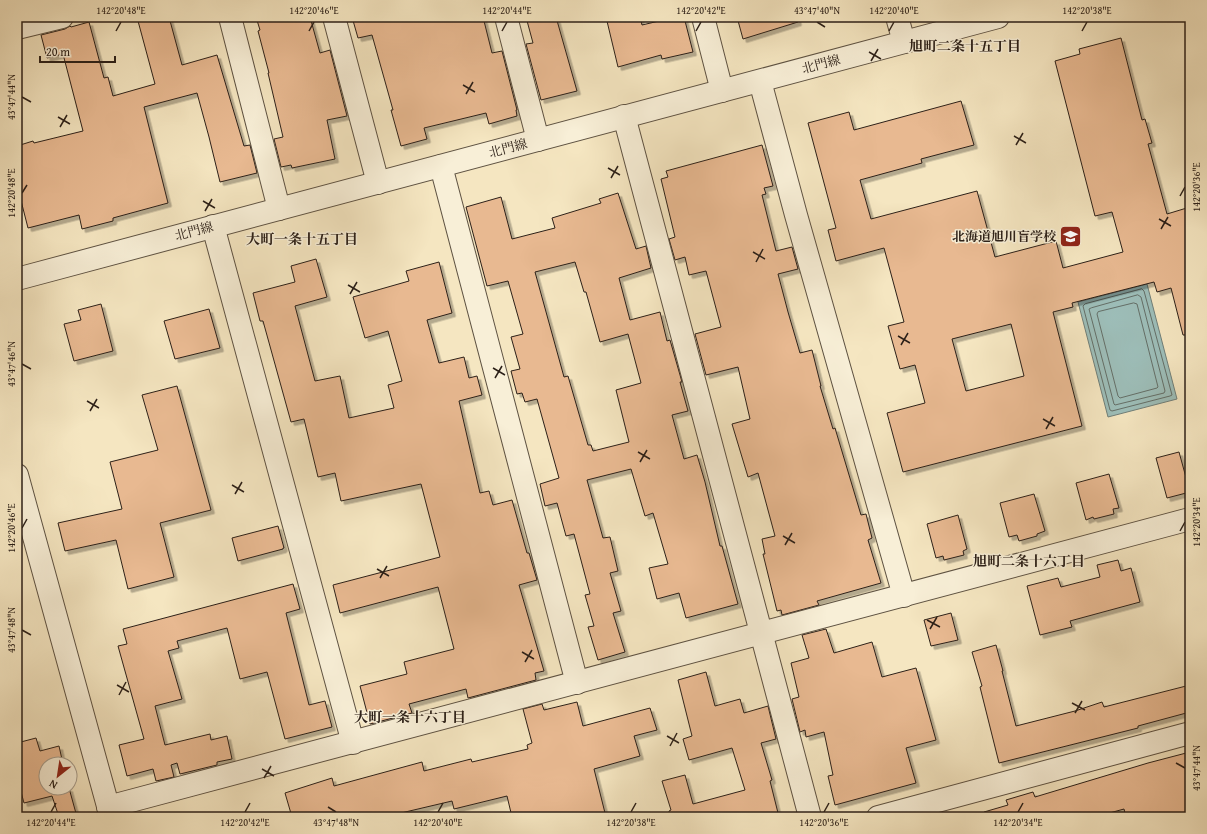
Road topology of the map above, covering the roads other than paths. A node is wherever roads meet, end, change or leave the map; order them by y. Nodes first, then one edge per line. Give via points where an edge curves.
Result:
1 (62, 17) edge
2 (230, 17) edge
3 (334, 17) edge
4 (506, 17) edge
5 (703, 17) edge
6 (897, 17) edge
7 (998, 17) edge
8 (17, 28) edge
9 (904, 42) junction
10 (760, 81) junction
11 (722, 91) junction
12 (624, 116) junction
13 (538, 140) junction
14 (441, 166) junction
15 (378, 183) junction
16 (279, 209) junction
17 (213, 226) junction
18 (17, 279) edge
19 (17, 475) edge
20 (1190, 519) edge
21 (904, 596) junction
22 (761, 633) junction
23 (577, 683) junction
24 (1190, 733) edge
25 (354, 743) junction
26 (110, 812) edge
27 (810, 817) edge
28 (878, 817) edge

1 - 8 street
2 - 16 street
3 - 15 street
4 - 13 street
5 - 11 street
6 - 9 street
7 - 9 street, 北門線
9 - 10 street, 北門線
10 - 11 street, 北門線
10 - 21 street
11 - 12 street, 北門線
12 - 13 street, 北門線
12 - 22 street
13 - 14 street, 北門線
14 - 15 street, 北門線
14 - 23 street
15 - 16 street, 北門線
16 - 17 street, 北門線
17 - 18 street, 北門線
17 - 25 street
19 - 26 street
20 - 21 street
21 - 22 street
22 - 23 street
22 - 27 street
23 - 25 street
24 - 28 street
25 - 26 street

